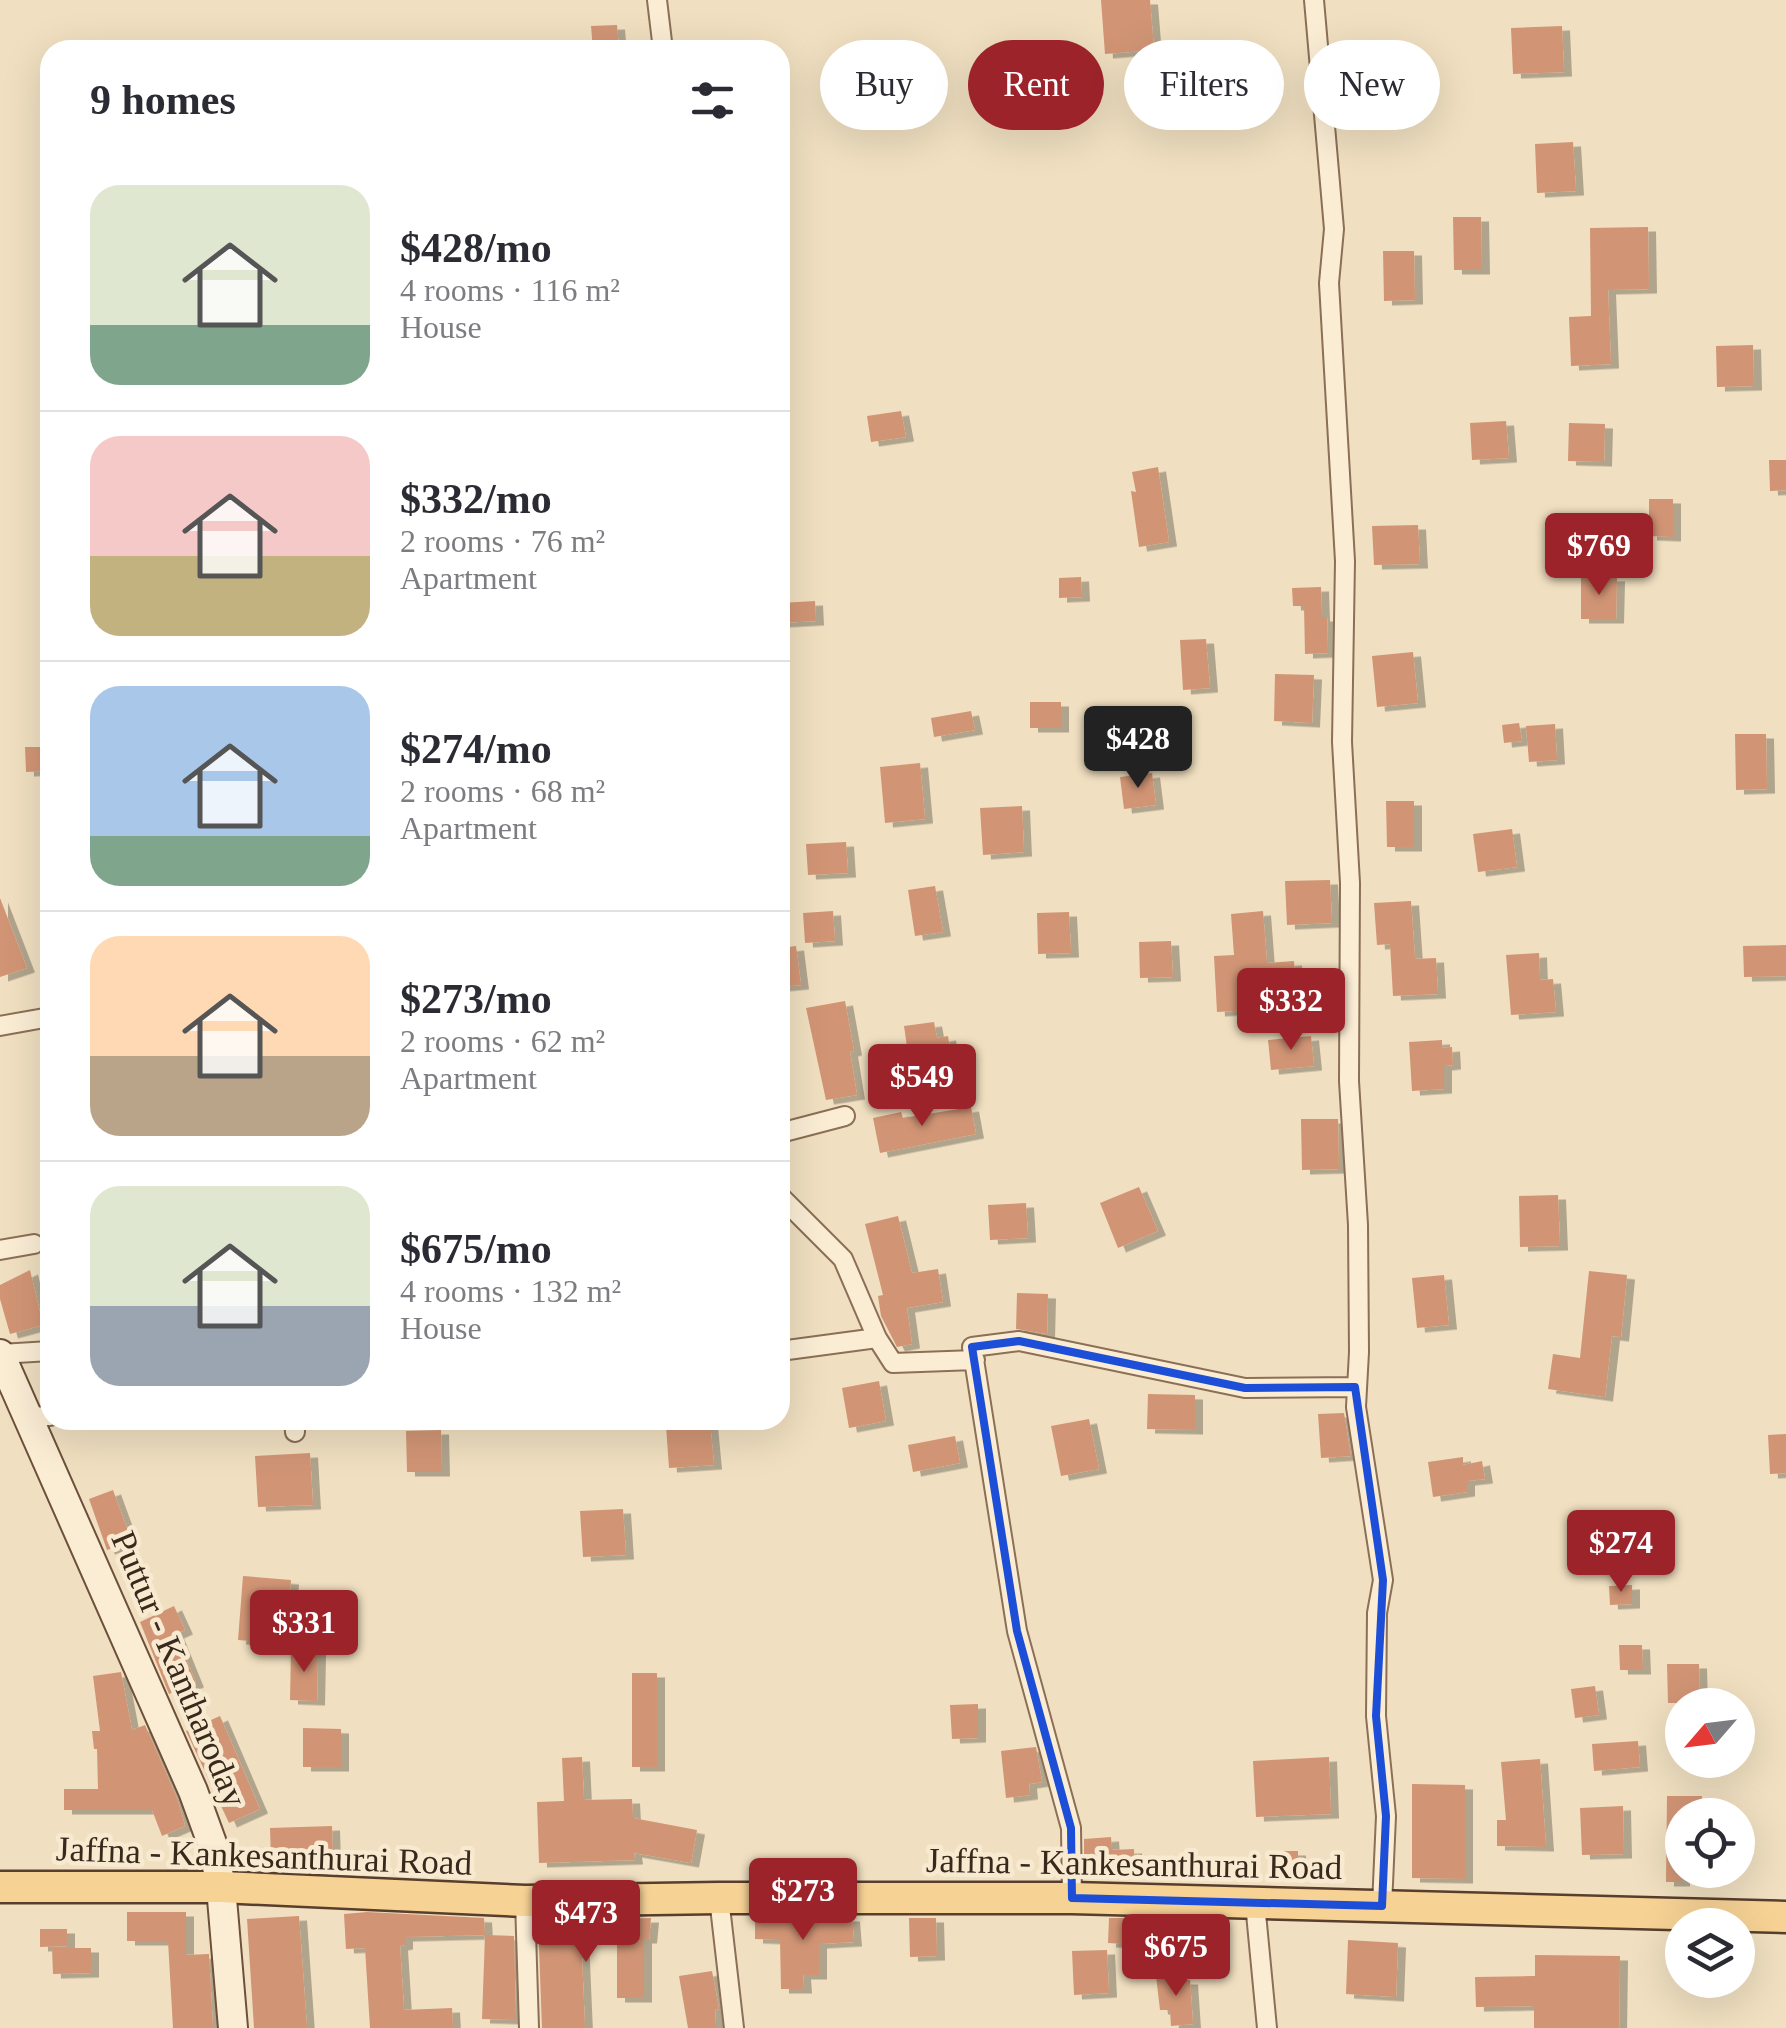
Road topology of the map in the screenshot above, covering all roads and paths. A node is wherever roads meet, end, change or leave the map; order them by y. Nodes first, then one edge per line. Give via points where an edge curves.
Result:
1 (656, 0) edge
2 (1314, 0) edge
3 (662, 40) edge
4 (40, 1019) edge
5 (0, 1026) edge
6 (844, 1116) dead end
7 (790, 1130) edge
8 (790, 1206) edge
9 (34, 1244) dead end
10 (0, 1250) edge
11 (877, 1338) junction
12 (790, 1350) edge
13 (40, 1352) edge
14 (0, 1354) edge
15 (975, 1360) junction
16 (1355, 1387) junction
17 (39, 1417) edge
18 (44, 1430) edge
19 (0, 1887) edge
20 (221, 1887) junction
21 (719, 1898) junction
22 (1072, 1898) junction
23 (525, 1901) junction
24 (1256, 1903) junction
25 (1382, 1906) junction
26 (1786, 1917) edge
27 (233, 2028) edge
28 (529, 2028) edge
29 (734, 2028) edge
30 (1267, 2028) edge

1 - 3 street
2 - 16 street via 1334,229 1328,283 1345,560 1342,742 1360,1352
4 - 5 street
6 - 7 street
8 - 11 street via 842,1259
9 - 10 street
11 - 12 street
11 - 15 street via 893,1363
13 - 14 street
14 - 17 main road, Puttur - Kantharoday
15 - 16 street via 972,1347 1019,1342 1245,1388
15 - 22 street via 1017,1631 1071,1828
16 - 25 street via 1383,1580 1376,1698 1386,1816
18 - 20 main road, Puttur - Kantharoday via 193,1790
19 - 20 main road, Jaffna - Kankesanthurai Road
20 - 23 main road, Jaffna - Kankesanthurai Road
20 - 27 main road, Puttur - Kantharoday
21 - 22 main road, Jaffna - Kankesanthurai Road
21 - 23 main road, Jaffna - Kankesanthurai Road
21 - 29 street
22 - 24 main road, Jaffna - Kankesanthurai Road
23 - 28 street
24 - 25 main road, Jaffna - Kankesanthurai Road
24 - 30 street
25 - 26 main road, Jaffna - Kankesanthurai Road

